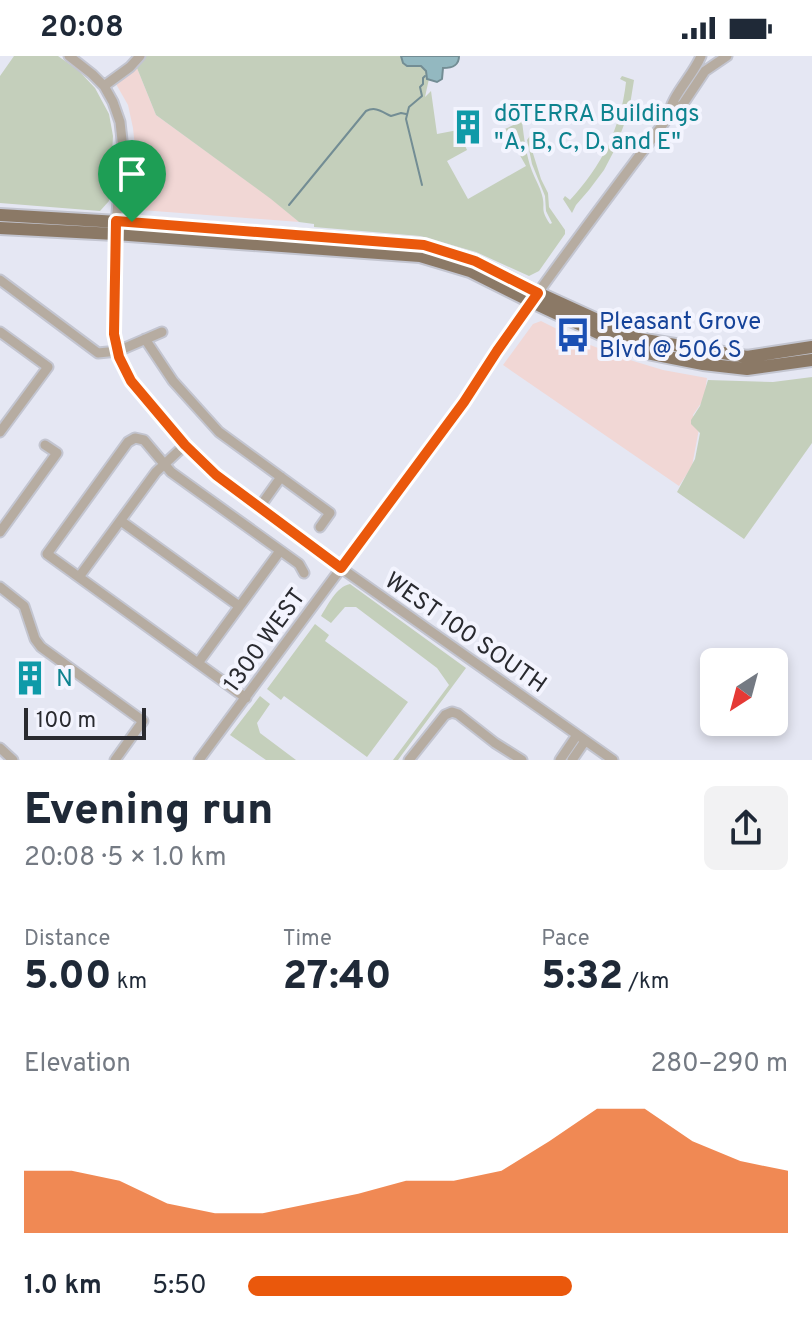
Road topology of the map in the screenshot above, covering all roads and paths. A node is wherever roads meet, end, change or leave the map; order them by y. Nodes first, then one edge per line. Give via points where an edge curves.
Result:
1 (69, 56) edge
2 (140, 56) edge
3 (701, 56) edge
4 (727, 56) edge
5 (104, 86) junction
6 (669, 116) junction
7 (0, 215) edge
8 (0, 228) edge
9 (115, 228) junction
10 (0, 280) edge
11 (535, 297) junction
12 (0, 332) edge
13 (162, 332) dead end
14 (145, 339) junction
15 (812, 347) edge
16 (118, 351) junction
17 (812, 360) edge
18 (0, 432) edge
19 (45, 445) dead end
20 (185, 445) junction
21 (164, 463) junction
22 (281, 477) junction
23 (259, 508) junction
24 (121, 521) junction
25 (320, 527) dead end
26 (0, 532) edge
27 (280, 551) junction
28 (341, 568) junction
29 (304, 573) dead end
30 (79, 577) junction
31 (2, 592) edge
32 (239, 606) junction
33 (198, 663) junction
34 (246, 698) junction
35 (581, 738) junction
36 (0, 748) edge
37 (518, 759) edge
38 (13, 760) edge
39 (115, 760) edge
40 (199, 760) edge
41 (409, 760) edge
42 (560, 760) edge
43 (572, 760) edge
44 (613, 760) edge

1 - 5 street
2 - 5 street
3 - 6 street via 669,105
4 - 6 street via 705,71
5 - 9 street via 120,122 123,149
6 - 11 street, 1300 WEST
7 - 9 main road
8 - 9 main road
9 - 11 main road via 424,245 475,261
9 - 16 street
10 - 16 street via 98,353
11 - 15 main road via 639,339 747,357
11 - 17 main road via 637,351 747,369
11 - 28 street, 1300 WEST
12 - 18 street via 48,367
13 - 14 street
14 - 16 street
14 - 22 street via 173,381 219,432
16 - 20 street, WEST 100 SOUTH via 131,381
19 - 26 street via 57,453
20 - 21 street
20 - 23 street, WEST 100 SOUTH
21 - 24 street
21 - 27 street
21 - 30 street via 144,440 128,442 47,554
22 - 23 street
22 - 25 street via 330,513
23 - 28 street, WEST 100 SOUTH
24 - 30 street
24 - 32 street
27 - 29 street
27 - 32 street
28 - 34 street, 1300 WEST
28 - 35 street, WEST 100 SOUTH
30 - 33 street
31 - 39 street via 24,606 41,647 143,721
32 - 33 street
33 - 34 street
34 - 40 street, 1300 WEST
35 - 42 street
35 - 43 street
35 - 44 street, WEST 100 SOUTH
36 - 38 street
37 - 41 street via 452,712

